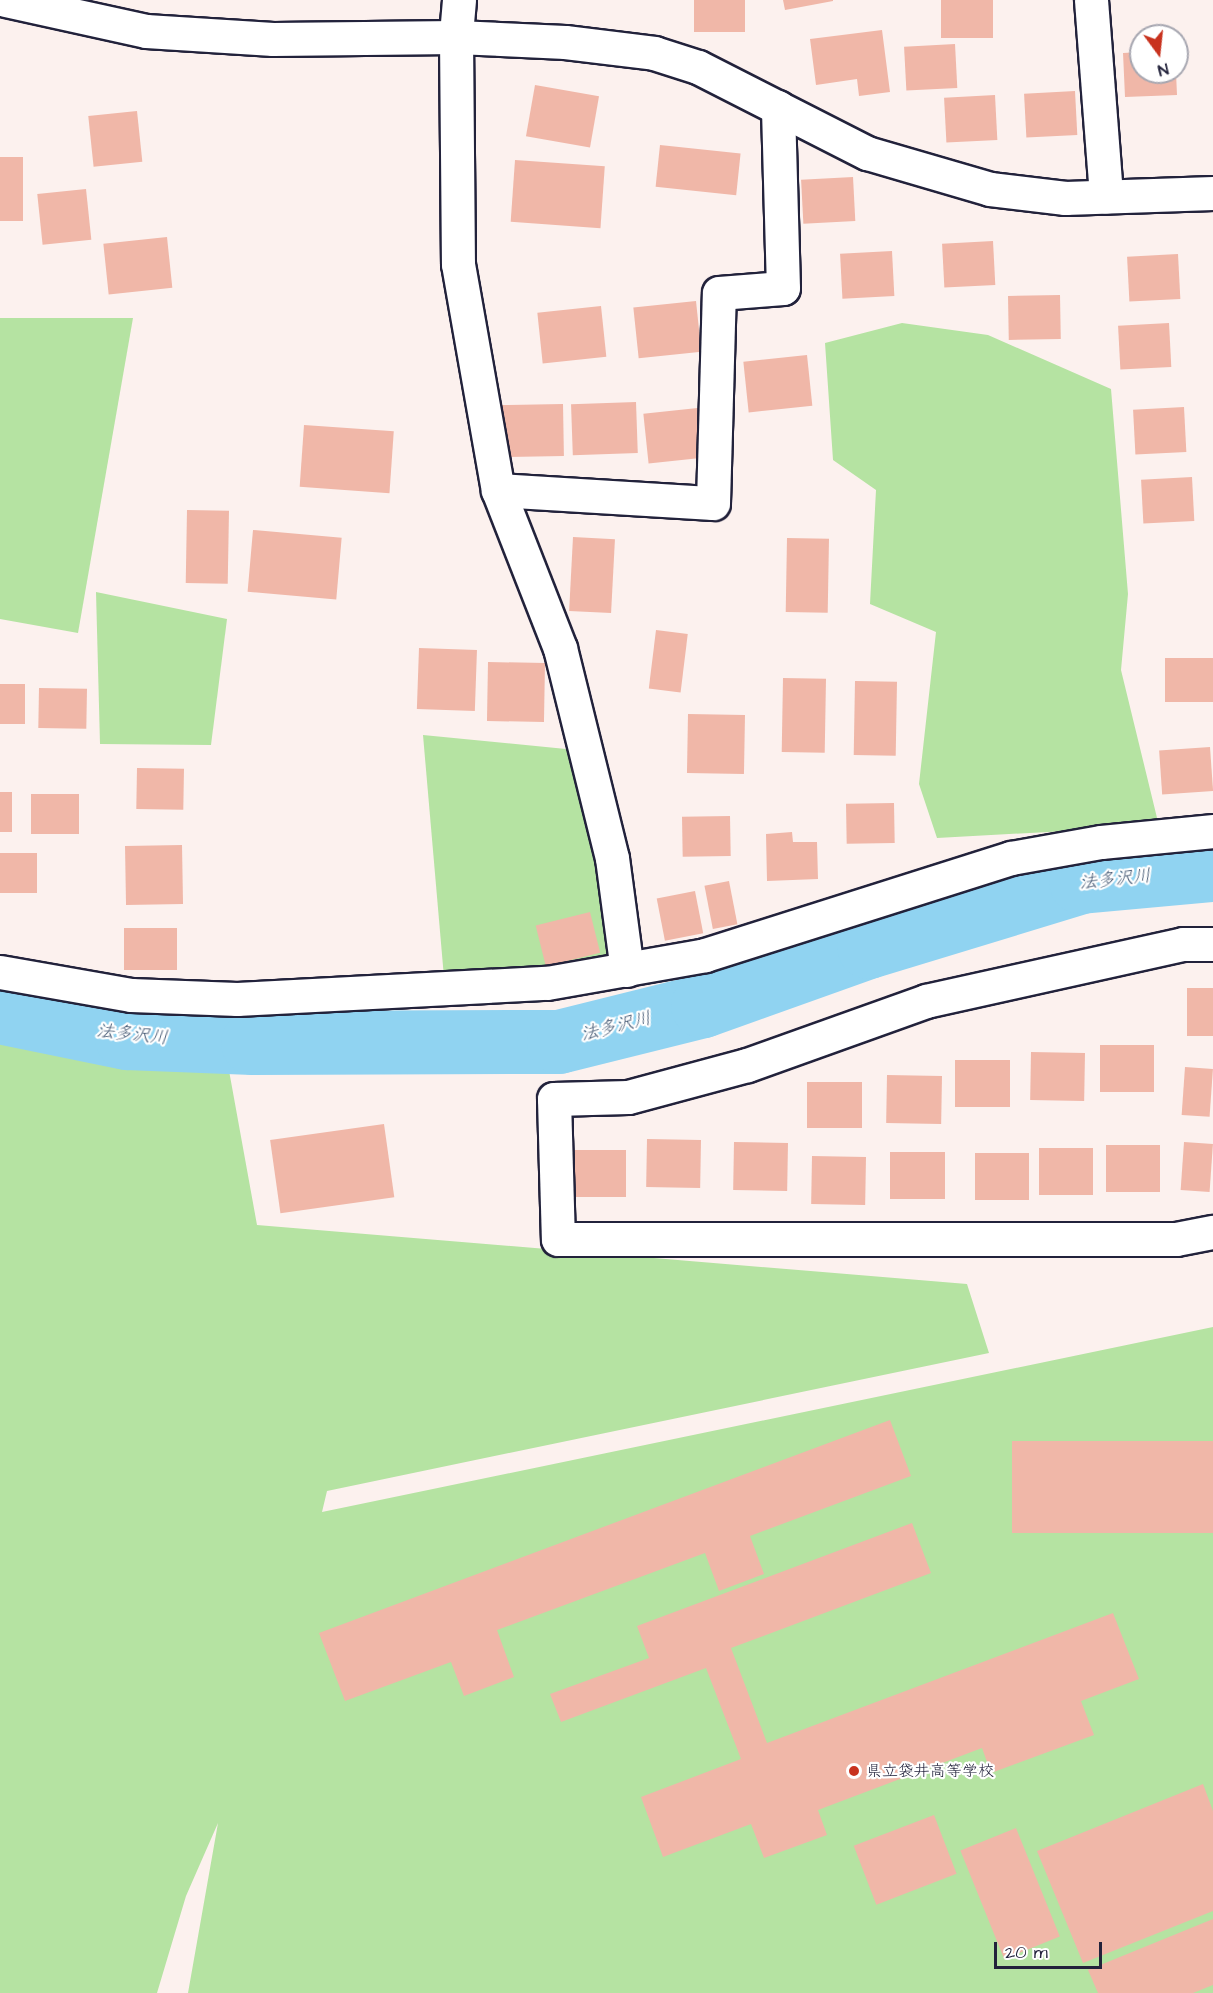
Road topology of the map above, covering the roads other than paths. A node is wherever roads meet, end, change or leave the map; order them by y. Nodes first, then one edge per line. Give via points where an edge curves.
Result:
1 (5, 0) edge
2 (459, 0) edge
3 (1091, 0) edge
4 (456, 37) junction
5 (778, 108) junction
6 (1213, 194) edge
7 (1106, 196) junction
8 (498, 490) junction
9 (1213, 831) edge
10 (1213, 944) edge
11 (627, 970) junction
12 (0, 972) edge
13 (1213, 1232) edge

1 - 4 street via 146,31 273,39
2 - 4 street
3 - 7 street
4 - 5 street via 565,42 654,53 698,67
4 - 8 street via 458,264
5 - 7 street via 867,153 990,189 1065,198
5 - 8 street via 783,288 718,293 713,503
6 - 7 street
8 - 11 street via 560,648 612,858
9 - 11 street via 1101,842 1011,858 705,955
10 - 13 street via 1183,944 926,1001 747,1065 628,1097 554,1099 558,1239 1176,1239
11 - 12 street via 547,983 237,999 132,995

